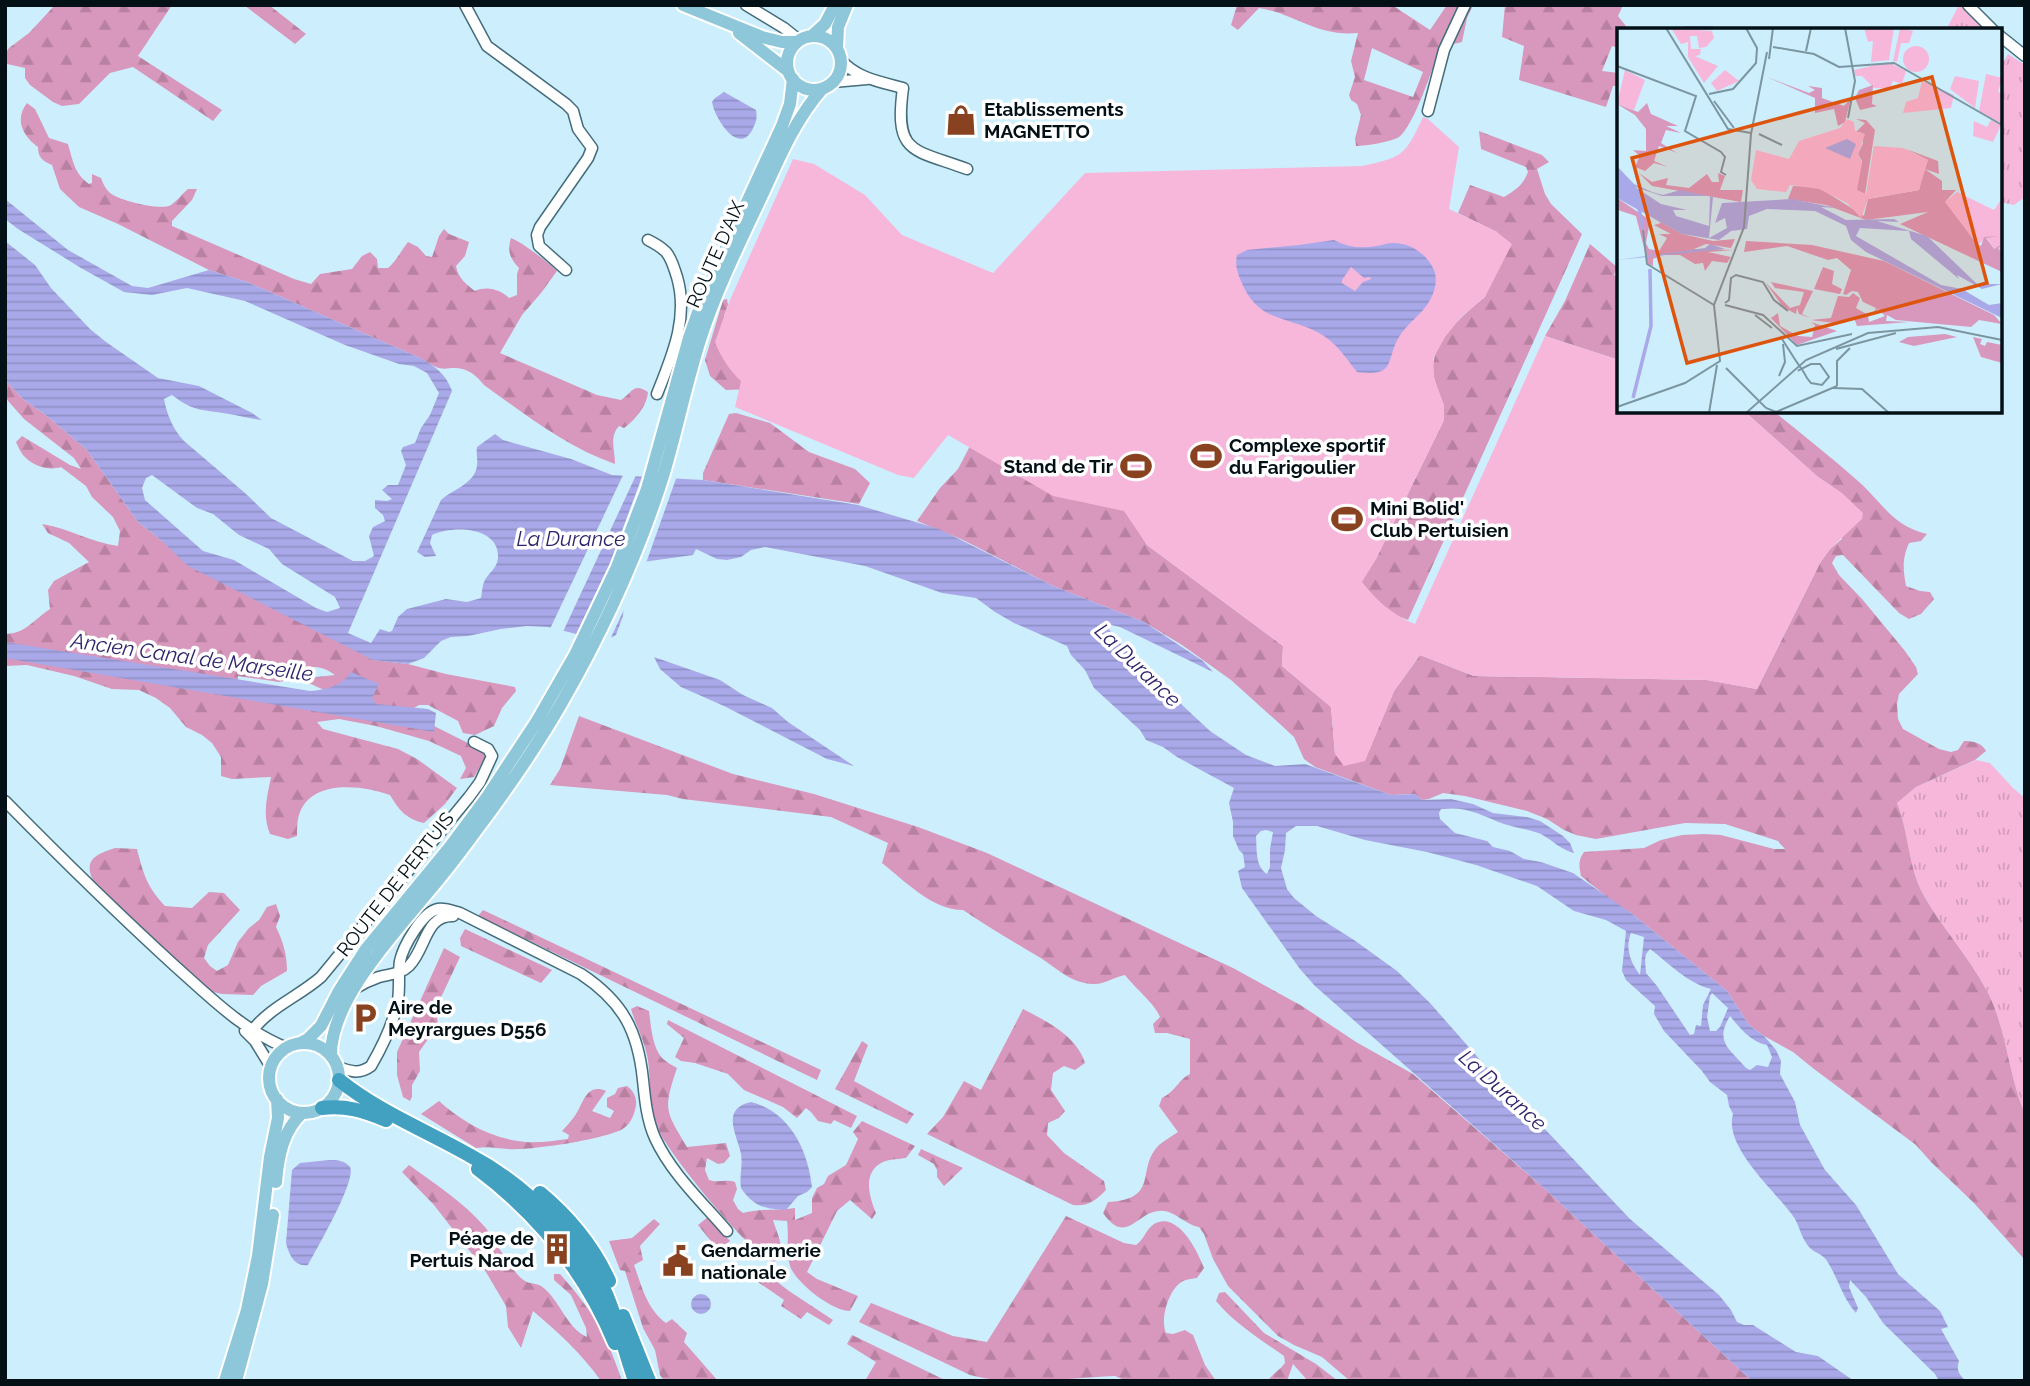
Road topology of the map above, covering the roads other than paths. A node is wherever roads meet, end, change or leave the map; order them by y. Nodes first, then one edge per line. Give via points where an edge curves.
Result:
1 (465, 5) edge
2 (683, 5) edge
3 (746, 5) edge
4 (835, 5) edge
5 (847, 5) edge
6 (1465, 5) edge
7 (1968, 5) edge
8 (723, 20) junction
9 (1991, 28) edge
10 (813, 36) junction
11 (2002, 38) edge
12 (798, 41) junction
13 (839, 54) junction
14 (2025, 56) edge
15 (790, 75) junction
16 (871, 79) junction
17 (828, 85) junction
18 (1429, 111) dead end
19 (967, 169) dead end
20 (648, 240) dead end
21 (566, 270) dead end
22 (657, 394) dead end
23 (666, 446) junction
24 (474, 742) dead end
25 (525, 750) junction
26 (5, 801) edge
27 (399, 973) junction
28 (354, 989) junction
29 (231, 1015) junction
30 (252, 1031) junction
31 (300, 1043) junction
32 (287, 1048) junction
33 (271, 1067) junction
34 (336, 1068) junction
35 (277, 1099) junction
36 (322, 1108) junction
37 (302, 1113) junction
38 (493, 1168) junction
39 (511, 1189) junction
40 (727, 1231) dead end
41 (225, 1381) edge
42 (236, 1381) edge
43 (627, 1381) edge
44 (635, 1381) edge
45 (649, 1381) edge

1 - 21 street via 487,46 570,108 592,149 537,235 539,246
2 - 8 main road
3 - 12 street
4 - 10 main road
5 - 13 main road via 838,27
6 - 18 street via 1444,50
7 - 9 street
8 - 12 main road via 762,37
8 - 15 main road
10 - 12 main road
10 - 13 main road via 827,38
11 - 14 street
12 - 15 main road via 789,52
13 - 16 street via 850,70
13 - 17 main road via 840,72
15 - 17 main road via 803,87 816,90
15 - 23 main road, ROUTE D'AIX via 790,104 699,306
16 - 17 street
16 - 19 street via 903,88 901,130 910,147
17 - 23 main road, ROUTE D'AIX via 804,111 786,143 714,302
20 - 22 street via 673,263 681,308 677,341
23 - 25 main road via 607,602
24 - 30 street via 492,756 469,797 321,977 276,1007
25 - 28 main road, ROUTE DE PERTUIS via 477,831
25 - 31 main road, ROUTE DE PERTUIS via 366,949 321,1026
26 - 29 street via 139,934
27 - 28 street
27 - 34 street via 394,1014 371,1066 352,1072
27 - 40 street via 406,945 422,921 438,909 477,922 596,984 615,1002 635,1036 654,1137
28 - 34 main road, ROUTE DE PERTUIS via 334,1032
29 - 30 street
29 - 33 street
30 - 32 street
31 - 32 main road
31 - 34 main road via 317,1045
32 - 33 main road
33 - 35 main road
34 - 36 main road via 337,1091
34 - 38 highway via 364,1100
35 - 37 main road
35 - 41 main road via 256,1269
36 - 37 main road
36 - 39 highway via 351,1107 421,1136
37 - 42 main road via 283,1143 262,1284
38 - 39 highway
38 - 45 highway via 537,1191 586,1241 614,1293
39 - 43 highway via 544,1243 597,1307
39 - 44 highway via 592,1280

